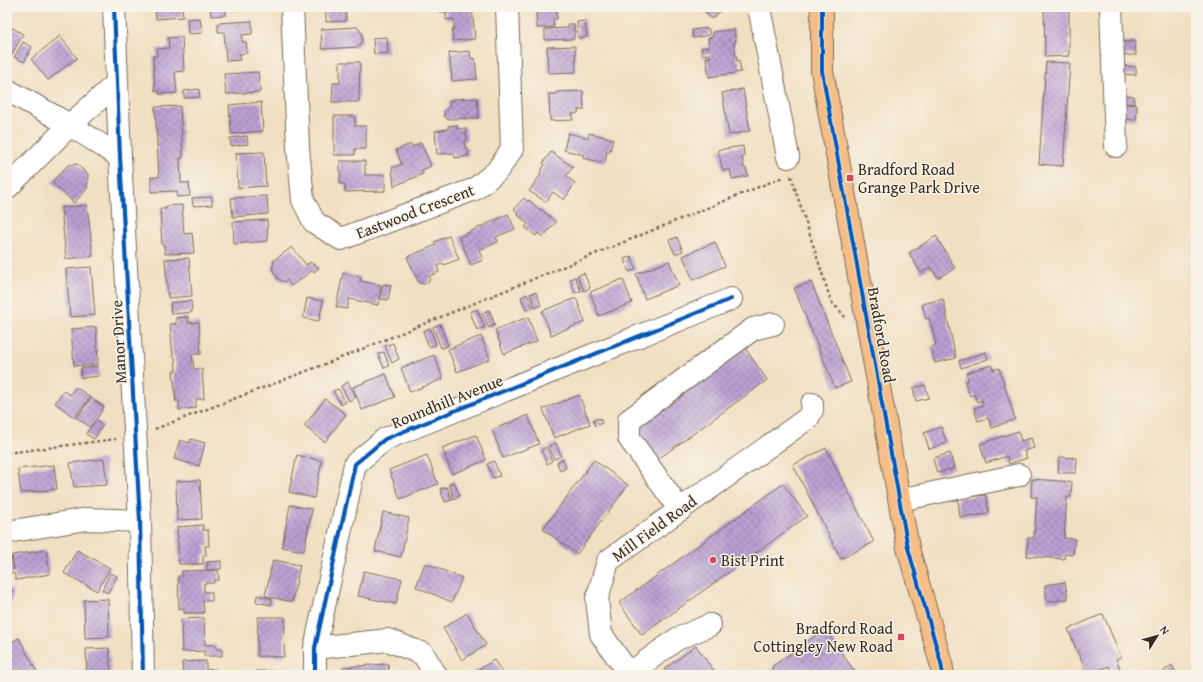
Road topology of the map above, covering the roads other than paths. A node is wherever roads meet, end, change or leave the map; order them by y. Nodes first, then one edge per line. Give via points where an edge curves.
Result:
1 (114, 7) edge
2 (292, 7) edge
3 (507, 7) edge
4 (759, 7) edge
5 (822, 7) edge
6 (1111, 7) edge
7 (116, 83) junction
8 (7, 90) edge
9 (70, 125) junction
10 (1116, 146) dead end
11 (120, 157) junction
12 (788, 157) dead end
13 (7, 188) edge
14 (731, 299) dead end
15 (772, 324) dead end
16 (812, 404) dead end
17 (1019, 475) dead end
18 (900, 500) junction
19 (680, 510) junction
20 (140, 521) junction
21 (7, 534) edge
22 (710, 625) dead end
23 (315, 648) junction
24 (943, 671) edge
25 (630, 674) edge
26 (144, 675) edge
27 (315, 675) edge
28 (436, 675) edge

1 - 7 street, Manor Drive
2 - 3 street, Eastwood Crescent via 303,200 314,222 341,240 475,189 497,172 512,149
4 - 12 street
5 - 18 main road, Bradford Road via 822,71
6 - 10 street
7 - 9 street
7 - 11 street, Manor Drive
8 - 9 street
9 - 11 street
9 - 13 street
11 - 20 street, Manor Drive
14 - 23 street, Roundhill Avenue via 385,439 355,464
15 - 19 street via 752,330 629,420 630,438
16 - 19 street, Mill Field Road via 808,418
17 - 18 street
18 - 24 main road, Bradford Road via 908,548
19 - 25 street, Mill Field Road via 608,561 597,599 601,634
20 - 21 street via 87,519
20 - 26 street, Manor Drive
22 - 25 street via 677,639
23 - 27 street, Roundhill Avenue
23 - 28 street via 388,640 423,654

